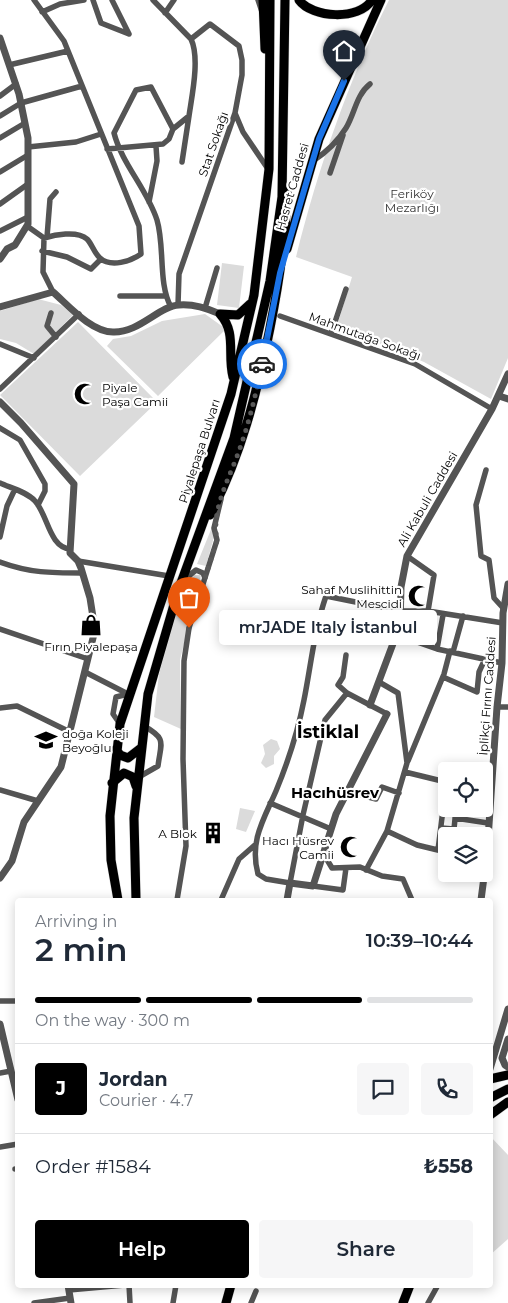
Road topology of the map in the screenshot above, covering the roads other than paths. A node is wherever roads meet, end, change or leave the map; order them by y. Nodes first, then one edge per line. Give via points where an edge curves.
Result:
1 (34, 0) edge
2 (84, 0) edge
3 (94, 0) edge
4 (112, 0) edge
5 (153, 0) edge
6 (174, 0) edge
7 (258, 0) edge
8 (262, 0) edge
9 (270, 0) edge
10 (285, 0) edge
11 (299, 0) edge
12 (372, 0) edge
13 (381, 0) edge
14 (42, 12) junction
15 (263, 12) junction
16 (165, 13) junction
17 (0, 38) edge
18 (191, 40) junction
19 (1, 47) edge
20 (68, 51) junction
21 (269, 61) junction
22 (9, 65) junction
23 (16, 84) junction
24 (370, 84) dead end
25 (82, 86) junction
26 (0, 96) edge
27 (21, 104) junction
28 (235, 113) junction
29 (0, 116) edge
30 (189, 116) junction
31 (284, 122) junction
32 (25, 123) junction
33 (346, 128) junction
34 (173, 129) junction
35 (101, 134) junction
36 (0, 138) edge
37 (156, 146) junction
38 (118, 148) junction
39 (108, 149) junction
40 (28, 151) junction
41 (313, 161) junction
42 (182, 162) dead end
43 (268, 169) junction
44 (0, 172) edge
45 (330, 173) dead end
46 (28, 184) junction
47 (56, 192) dead end
48 (149, 202) junction
49 (0, 204) edge
50 (28, 217) junction
51 (27, 226) junction
52 (0, 231) edge
53 (46, 238) junction
54 (42, 250) junction
55 (0, 259) edge
56 (101, 259) junction
57 (217, 268) dead end
58 (280, 273) junction
59 (346, 289) dead end
60 (53, 292) junction
61 (120, 296) dead end
62 (165, 296) junction
63 (253, 299) junction
64 (175, 306) junction
65 (0, 307) edge
66 (205, 308) junction
67 (51, 313) dead end
68 (79, 314) junction
69 (220, 314) junction
70 (280, 316) dead end
71 (331, 334) junction
72 (56, 337) junction
73 (0, 344) edge
74 (34, 358) junction
75 (508, 374) edge
76 (234, 380) junction
77 (0, 389) edge
78 (499, 396) junction
79 (508, 398) edge
80 (0, 402) edge
81 (3, 408) edge
82 (492, 409) junction
83 (0, 428) edge
84 (486, 470) dead end
85 (0, 484) edge
86 (15, 489) junction
87 (224, 489) junction
88 (38, 506) junction
89 (0, 537) edge
90 (197, 537) junction
91 (70, 549) junction
92 (407, 556) junction
93 (78, 561) junction
94 (0, 562) edge
95 (82, 573) junction
96 (169, 576) junction
97 (205, 578) junction
98 (508, 584) edge
99 (179, 586) junction
100 (400, 611) junction
101 (428, 611) junction
102 (505, 611) edge
103 (443, 615) junction
104 (463, 616) junction
105 (503, 623) junction
106 (0, 629) edge
107 (397, 634) junction
108 (437, 649) junction
109 (451, 652) junction
110 (346, 655) dead end
111 (88, 659) junction
112 (485, 659) junction
113 (502, 663) junction
114 (85, 672) junction
115 (443, 677) junction
116 (379, 682) junction
117 (347, 693) junction
118 (128, 694) junction
119 (370, 705) junction
120 (497, 707) junction
121 (508, 707) edge
122 (0, 708) edge
123 (387, 714) joint
124 (144, 726) junction
125 (70, 732) junction
126 (141, 748) junction
127 (116, 749) junction
128 (491, 762) edge
129 (407, 763) junction
130 (405, 772) junction
131 (137, 778) junction
132 (438, 781) edge
133 (112, 783) junction
134 (136, 788) junction
135 (0, 790) edge
136 (346, 791) junction
137 (399, 793) junction
138 (38, 801) junction
139 (270, 803) junction
140 (303, 815) junction
141 (488, 817) edge
142 (455, 818) joint
143 (488, 823) junction
144 (454, 827) edge
145 (488, 827) edge
146 (331, 828) junction
147 (387, 831) junction
148 (256, 844) junction
149 (438, 850) edge
150 (323, 853) junction
151 (346, 868) junction
152 (366, 870) junction
153 (0, 878) edge
154 (483, 882) edge
155 (290, 883) junction
156 (313, 886) junction
157 (118, 898) edge
158 (136, 898) edge
159 (177, 898) edge
160 (222, 898) edge
161 (287, 898) edge
162 (411, 898) edge
163 (481, 898) edge
164 (0, 1001) edge
165 (15, 1001) edge
166 (508, 1009) edge
167 (0, 1024) edge
168 (508, 1039) edge
169 (493, 1058) joint
170 (502, 1058) junction
171 (508, 1067) edge
172 (11, 1071) junction
173 (0, 1073) edge
174 (508, 1075) edge
175 (493, 1078) edge
176 (15, 1088) edge
177 (508, 1089) edge
178 (493, 1096) edge
179 (508, 1102) edge
180 (493, 1114) edge
181 (15, 1144) edge
182 (0, 1147) edge
183 (68, 1288) edge
184 (129, 1288) edge
185 (176, 1288) edge
186 (230, 1288) edge
187 (409, 1288) edge
188 (436, 1288) edge
189 (256, 1291) dead end
190 (70, 1301) edge
191 (34, 1303) edge
192 (130, 1303) edge
193 (173, 1303) edge
194 (226, 1303) edge
195 (252, 1303) edge
196 (403, 1303) edge
197 (428, 1303) edge

1 - 14 street
2 - 14 street via 60,4
3 - 4 street via 101,23 129,34
5 - 16 street
6 - 16 street
7 - 15 street
8 - 15 main road
9 - 21 main road, Piyalepaşa Bulvarı
10 - 31 main road, Piyalepaşa Bulvarı
11 - 12 main road via 306,8 317,12 335,13 360,11
13 - 41 main road, Hasret Caddesi via 327,118
14 - 20 street
15 - 21 main road via 263,38
16 - 18 street
17 - 19 street
18 - 28 street, Stat Sokağı via 210,24 239,46 242,75
18 - 30 street via 194,54
19 - 22 street
20 - 22 street
20 - 25 street
21 - 43 main road, Piyalepaşa Bulvarı
22 - 23 street
23 - 26 street
23 - 27 street
24 - 33 street via 360,97
25 - 27 street
25 - 35 street
27 - 29 street
27 - 32 street
28 - 43 street via 243,132
28 - 64 street, Stat Sokağı via 179,274
30 - 34 street
30 - 42 street
31 - 58 main road via 287,190
31 - 90 main road, Piyalepaşa Bulvarı via 282,197 264,313 234,438
32 - 36 street
32 - 40 street
33 - 41 street
33 - 45 street
34 - 37 street via 169,139
34 - 38 street via 151,87 136,90 114,133
35 - 39 street
35 - 40 street
37 - 38 street
37 - 48 street via 157,161
38 - 39 street
38 - 48 street
39 - 56 street via 139,226 141,254 121,262
40 - 44 street
40 - 46 street
41 - 58 main road, Hasret Caddesi
43 - 63 main road, Piyalepaşa Bulvarı via 267,200
46 - 49 street
46 - 50 street
47 - 53 street via 50,199
48 - 62 street via 162,241
50 - 51 street
50 - 52 street
51 - 53 street
51 - 55 street via 15,245
53 - 54 street
53 - 56 street via 80,235 86,238
54 - 56 street via 91,268
54 - 60 street via 42,272
57 - 66 street
58 - 87 main road via 249,419
59 - 71 street
60 - 65 street
60 - 68 street
61 - 62 street
62 - 64 street
63 - 69 main road via 238,316
63 - 76 main road, Piyalepaşa Bulvarı
64 - 66 street
64 - 68 street via 132,329 112,332 93,325
66 - 69 street
67 - 72 street via 47,326
68 - 72 street
69 - 76 main road via 227,321 232,337 230,367
70 - 71 street, Mahmutağa Sokağı
71 - 82 street, Mahmutağa Sokağı via 415,364
72 - 74 street
73 - 74 street
74 - 77 street
75 - 78 street, Ali Kabuli Caddesi
76 - 96 main road, Piyalepaşa Bulvarı via 210,462
78 - 79 street
78 - 82 street, Ali Kabuli Caddesi
80 - 81 street
81 - 91 street via 21,423 74,484
82 - 92 street, Ali Kabuli Caddesi
83 - 88 street via 20,440 45,484
84 - 102 street via 476,505 481,556 489,560 494,598
85 - 86 street
86 - 88 street
86 - 89 street via 7,506
87 - 90 main road
87 - 97 street via 214,528 217,540
88 - 91 street via 56,543
90 - 99 main road, Piyalepaşa Bulvarı
91 - 93 street
92 - 100 street, Ali Kabuli Caddesi
92 - 101 street via 434,575
93 - 95 street
93 - 96 street
94 - 95 street via 25,571 47,574
95 - 111 street via 95,630
96 - 118 main road, Piyalepaşa Bulvarı
97 - 99 street via 200,570 196,570
97 - 159 street via 189,628 184,661 186,846
98 - 102 street, İplikçi Fırını Caddesi
99 - 124 main road, Piyalepaşa Bulvarı via 148,694
100 - 101 street
100 - 107 street, Ali Kabuli Caddesi
100 - 139 street via 326,596 313,638 304,701 288,760
101 - 103 street
102 - 105 street, İplikçi Fırını Caddesi
103 - 104 street
103 - 108 street
104 - 105 street
104 - 109 street
105 - 113 street, İplikçi Fırını Caddesi
106 - 111 street
107 - 108 street
107 - 116 street, Ali Kabuli Caddesi
108 - 109 street
109 - 112 street
109 - 115 street
110 - 117 street via 343,678 338,685
111 - 114 street
112 - 113 street
112 - 115 street via 477,692
113 - 120 street, İplikçi Fırını Caddesi
114 - 118 street
114 - 125 street
115 - 129 street
116 - 119 street, Ali Kabuli Caddesi
116 - 129 street via 398,693
117 - 119 street
117 - 140 street via 326,720
118 - 127 main road, Piyalepaşa Bulvarı
119 - 123 street
120 - 121 street
120 - 128 street, İplikçi Fırını Caddesi
122 - 125 street via 18,706
123 - 136 street
124 - 126 main road, Piyalepaşa Bulvarı
124 - 131 street via 158,734 161,741 158,766
125 - 138 street via 60,767
126 - 127 main road via 128,758
126 - 131 main road, Piyalepaşa Bulvarı
127 - 133 main road, Piyalepaşa Bulvarı
129 - 130 street
130 - 132 street
130 - 137 street
131 - 134 main road, Piyalepaşa Bulvarı
133 - 134 main road via 124,773 132,777
133 - 157 main road, Piyalepaşa Bulvarı via 111,860
134 - 158 main road, Piyalepaşa Bulvarı
135 - 138 street
136 - 137 street via 376,799 382,787
136 - 146 street
137 - 147 street
138 - 153 street via 24,822 12,861
139 - 140 street
139 - 148 street via 261,820
140 - 146 street
140 - 155 street
141 - 143 street, İplikçi Fırını Caddesi
142 - 143 street
142 - 144 street
143 - 145 street, İplikçi Fırını Caddesi
146 - 150 street
147 - 149 street via 417,845
147 - 152 street
148 - 155 street via 258,874 266,879
148 - 160 street via 238,858
150 - 151 street via 332,868
150 - 156 street
151 - 152 street
151 - 156 street via 343,890
152 - 162 street via 403,879
154 - 163 street, İplikçi Fırını Caddesi
155 - 156 street
155 - 161 street
164 - 165 street
166 - 169 street
167 - 172 street
168 - 170 street
169 - 170 street via 497,1063
170 - 171 street
172 - 173 street
172 - 176 street
174 - 175 main road
177 - 178 main road
179 - 180 main road
181 - 182 street
183 - 190 street
184 - 192 street
185 - 193 street
186 - 194 main road
187 - 196 main road
188 - 197 street
189 - 195 street
190 - 191 street

